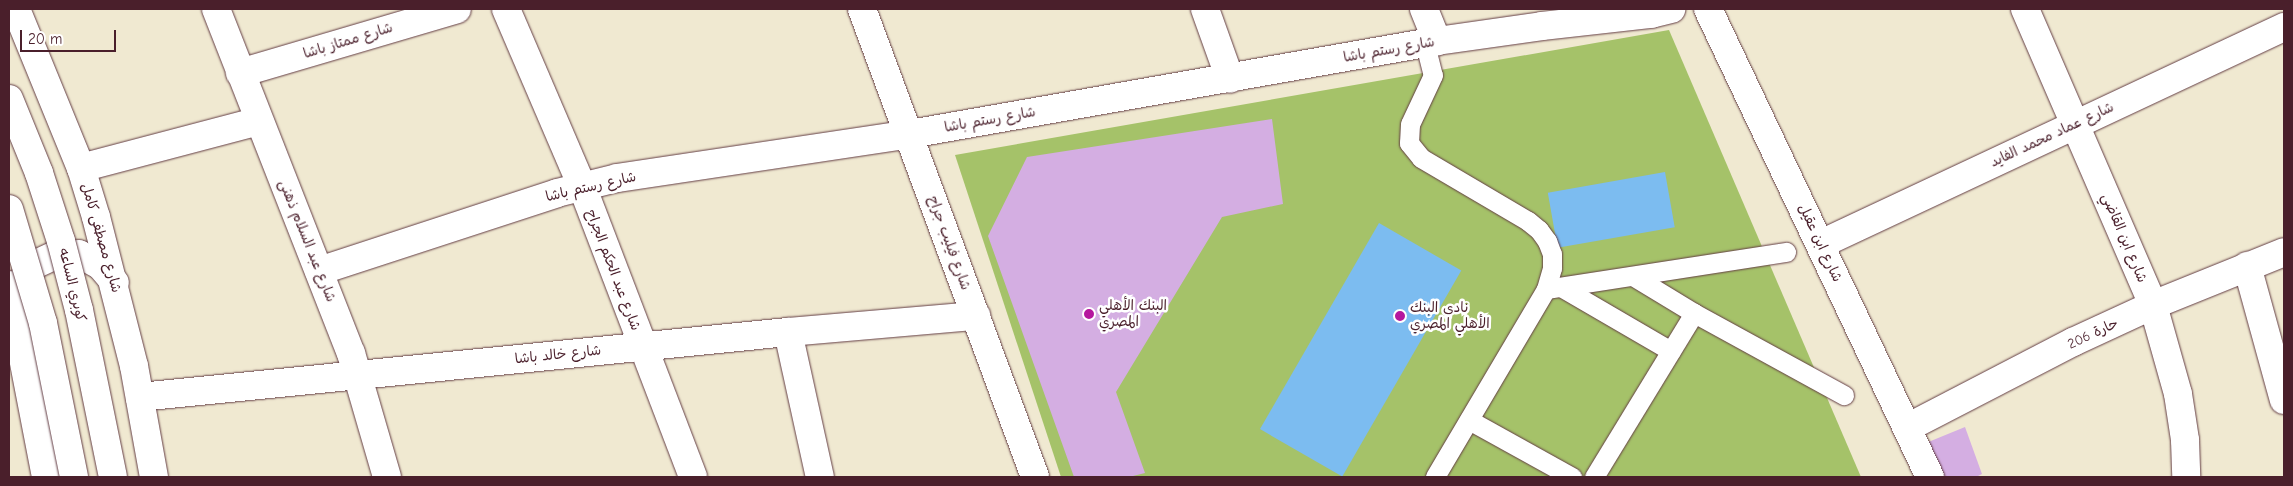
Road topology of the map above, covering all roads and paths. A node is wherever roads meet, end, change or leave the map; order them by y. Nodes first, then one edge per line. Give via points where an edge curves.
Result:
1 (16, 9) edge
2 (216, 9) edge
3 (457, 9) edge
4 (506, 9) edge
5 (862, 9) edge
6 (1206, 9) edge
7 (1424, 9) edge
8 (1671, 9) edge
9 (1708, 9) edge
10 (2024, 9) edge
11 (2284, 27) edge
12 (1431, 43) junction
13 (240, 73) junction
14 (1230, 79) junction
15 (9, 99) edge
16 (259, 121) junction
17 (2076, 125) junction
18 (910, 134) junction
19 (81, 168) junction
20 (582, 186) junction
21 (9, 209) edge
22 (1820, 244) junction
23 (1786, 252) dead end
24 (2284, 252) edge
25 (2247, 266) junction
26 (318, 271) junction
27 (1633, 276) junction
28 (115, 283) junction
29 (1553, 288) junction
30 (12, 296) edge
31 (2153, 306) junction
32 (1694, 313) junction
33 (976, 316) junction
34 (788, 332) junction
35 (642, 347) junction
36 (1671, 351) junction
37 (358, 375) junction
38 (1844, 395) dead end
39 (140, 397) junction
40 (2284, 400) edge
41 (1469, 420) junction
42 (1907, 428) junction
43 (46, 477) edge
44 (74, 477) edge
45 (113, 477) edge
46 (154, 477) edge
47 (387, 477) edge
48 (692, 477) edge
49 (820, 477) edge
50 (1035, 477) edge
51 (1435, 477) edge
52 (1572, 477) edge
53 (1594, 477) edge
54 (1930, 477) edge
55 (2186, 477) edge

1 - 19 street, شارع مصطفى كامل
2 - 13 street, شارع عبد السلام ذهنى
3 - 13 street, شارع ممتاز باشا
4 - 20 street, شارع عبد الحكم الجراح
5 - 18 street, شارع فيليب جراح
6 - 14 street
7 - 12 street
8 - 12 street, شارع رستم باشا
9 - 22 street, شارع ابن عقيل
10 - 17 street, شارع ابن القاضي
11 - 17 street, شارع عماد محمد الفايد
12 - 14 street, شارع رستم باشا
12 - 29 lane via 1434,75 1410,124 1409,143 1420,158 1539,230 1552,254
13 - 16 street, شارع عبد السلام ذهنى
14 - 18 street, شارع رستم باشا
15 - 45 street, كوبري الساعه, bridge via 39,173 61,241 81,319
16 - 19 street
16 - 26 street, شارع عبد السلام ذهنى
17 - 22 street, شارع عماد محمد الفايد
17 - 31 street, شارع ابن القاضي
18 - 20 street, شارع رستم باشا
18 - 33 street, شارع فيليب جراح
19 - 28 street, شارع مصطفى كامل
20 - 26 street, شارع رستم باشا
20 - 35 street, شارع عبد الحكم الجراح
21 - 44 street, bridge via 43,323
22 - 42 street, شارع ابن عقيل
23 - 27 lane
24 - 25 street, حارة 206
25 - 31 street, حارة 206
25 - 40 street
26 - 37 street, شارع عبد السلام ذهنى
27 - 29 lane
27 - 32 lane
28 - 30 street via 100,265 79,254 55,255 34,265
28 - 39 street, شارع مصطفى كامل
29 - 36 lane
29 - 41 lane
30 - 43 street
31 - 42 street, حارة 206 via 2073,342
31 - 55 street, شارع ابن القاضي via 2178,394 2185,440
32 - 36 lane
32 - 38 lane
33 - 34 street, شارع خالد باشا
33 - 50 street, شارع فيليب جراح
34 - 35 street, شارع خالد باشا
34 - 49 street
35 - 37 street, شارع خالد باشا
35 - 48 street, شارع عبد الحكم الجراح
36 - 53 lane
37 - 39 street, شارع خالد باشا
37 - 47 street, شارع عبد السلام ذهنى
39 - 46 street, شارع مصطفى كامل
41 - 51 lane
41 - 52 lane
42 - 54 street, شارع ابن عقيل

